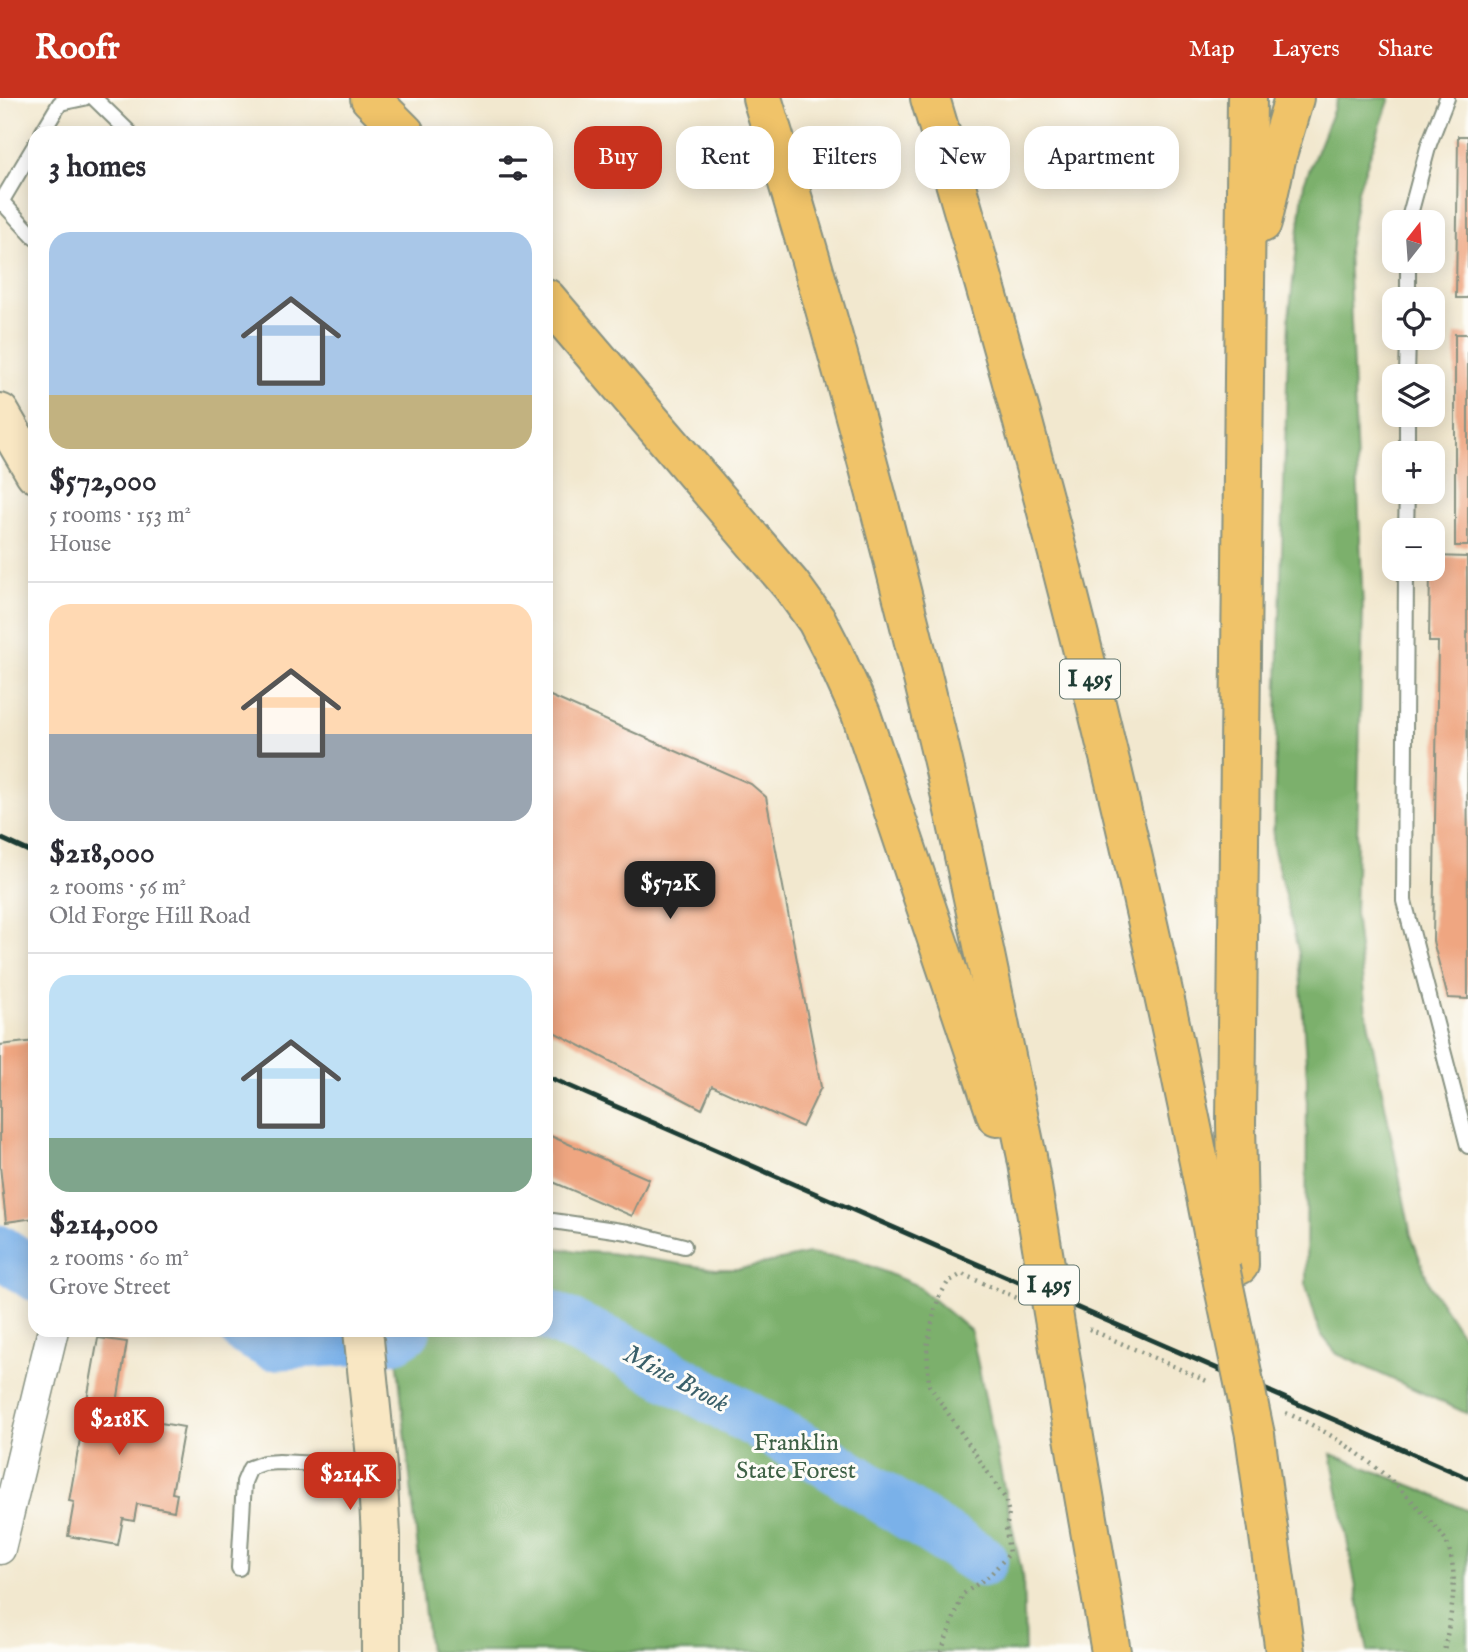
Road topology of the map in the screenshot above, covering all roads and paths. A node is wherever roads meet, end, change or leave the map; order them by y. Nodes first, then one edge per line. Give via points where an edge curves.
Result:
1 (84, 98) edge
2 (94, 98) edge
3 (370, 98) edge
4 (762, 98) edge
5 (930, 98) edge
6 (1247, 98) edge
7 (1294, 98) edge
8 (1447, 98) edge
9 (400, 121) edge
10 (46, 126) edge
11 (123, 126) edge
12 (28, 157) edge
13 (1, 203) edge
14 (1411, 210) edge
15 (28, 230) edge
16 (553, 306) edge
17 (1246, 322) junction
18 (0, 413) edge
19 (28, 460) edge
20 (1406, 581) edge
21 (1468, 1146) edge
22 (1019, 1158) junction
23 (553, 1221) edge
24 (684, 1246) dead end
25 (1230, 1267) junction
26 (1028, 1303) dead end
27 (1072, 1334) junction
28 (51, 1337) edge
29 (364, 1337) edge
30 (1215, 1385) dead end
31 (1270, 1424) junction
32 (377, 1467) junction
33 (0, 1549) edge
34 (239, 1568) dead end
35 (381, 1652) edge
36 (941, 1652) edge
37 (1111, 1652) edge
38 (1285, 1652) edge
39 (1444, 1652) edge

1 - 10 lane via 60,103
2 - 11 lane
3 - 9 highway
4 - 22 highway, I 495 via 815,267 940,751
5 - 25 highway, I 495 via 1045,500
6 - 17 highway
7 - 17 highway via 1267,196
8 - 14 lane
12 - 13 lane
13 - 15 lane
16 - 22 highway via 791,584 828,641 861,714
17 - 25 highway via 1236,1123
18 - 19 main road
20 - 21 lane via 1404,901
22 - 27 highway, I 495, bridge
23 - 24 lane
25 - 31 highway, I 495, bridge
26 - 36 path via 962,1274 948,1282 934,1313 927,1346 929,1385 1005,1498 1009,1514 1009,1554 963,1594
27 - 30 path
27 - 37 highway, I 495, bridge via 1070,1414
28 - 33 street
29 - 32 main road
31 - 38 highway, I 495 via 1267,1520
31 - 39 path via 1327,1432 1386,1476 1444,1537 1454,1578
32 - 34 lane via 279,1462 250,1468 244,1482
32 - 35 main road

